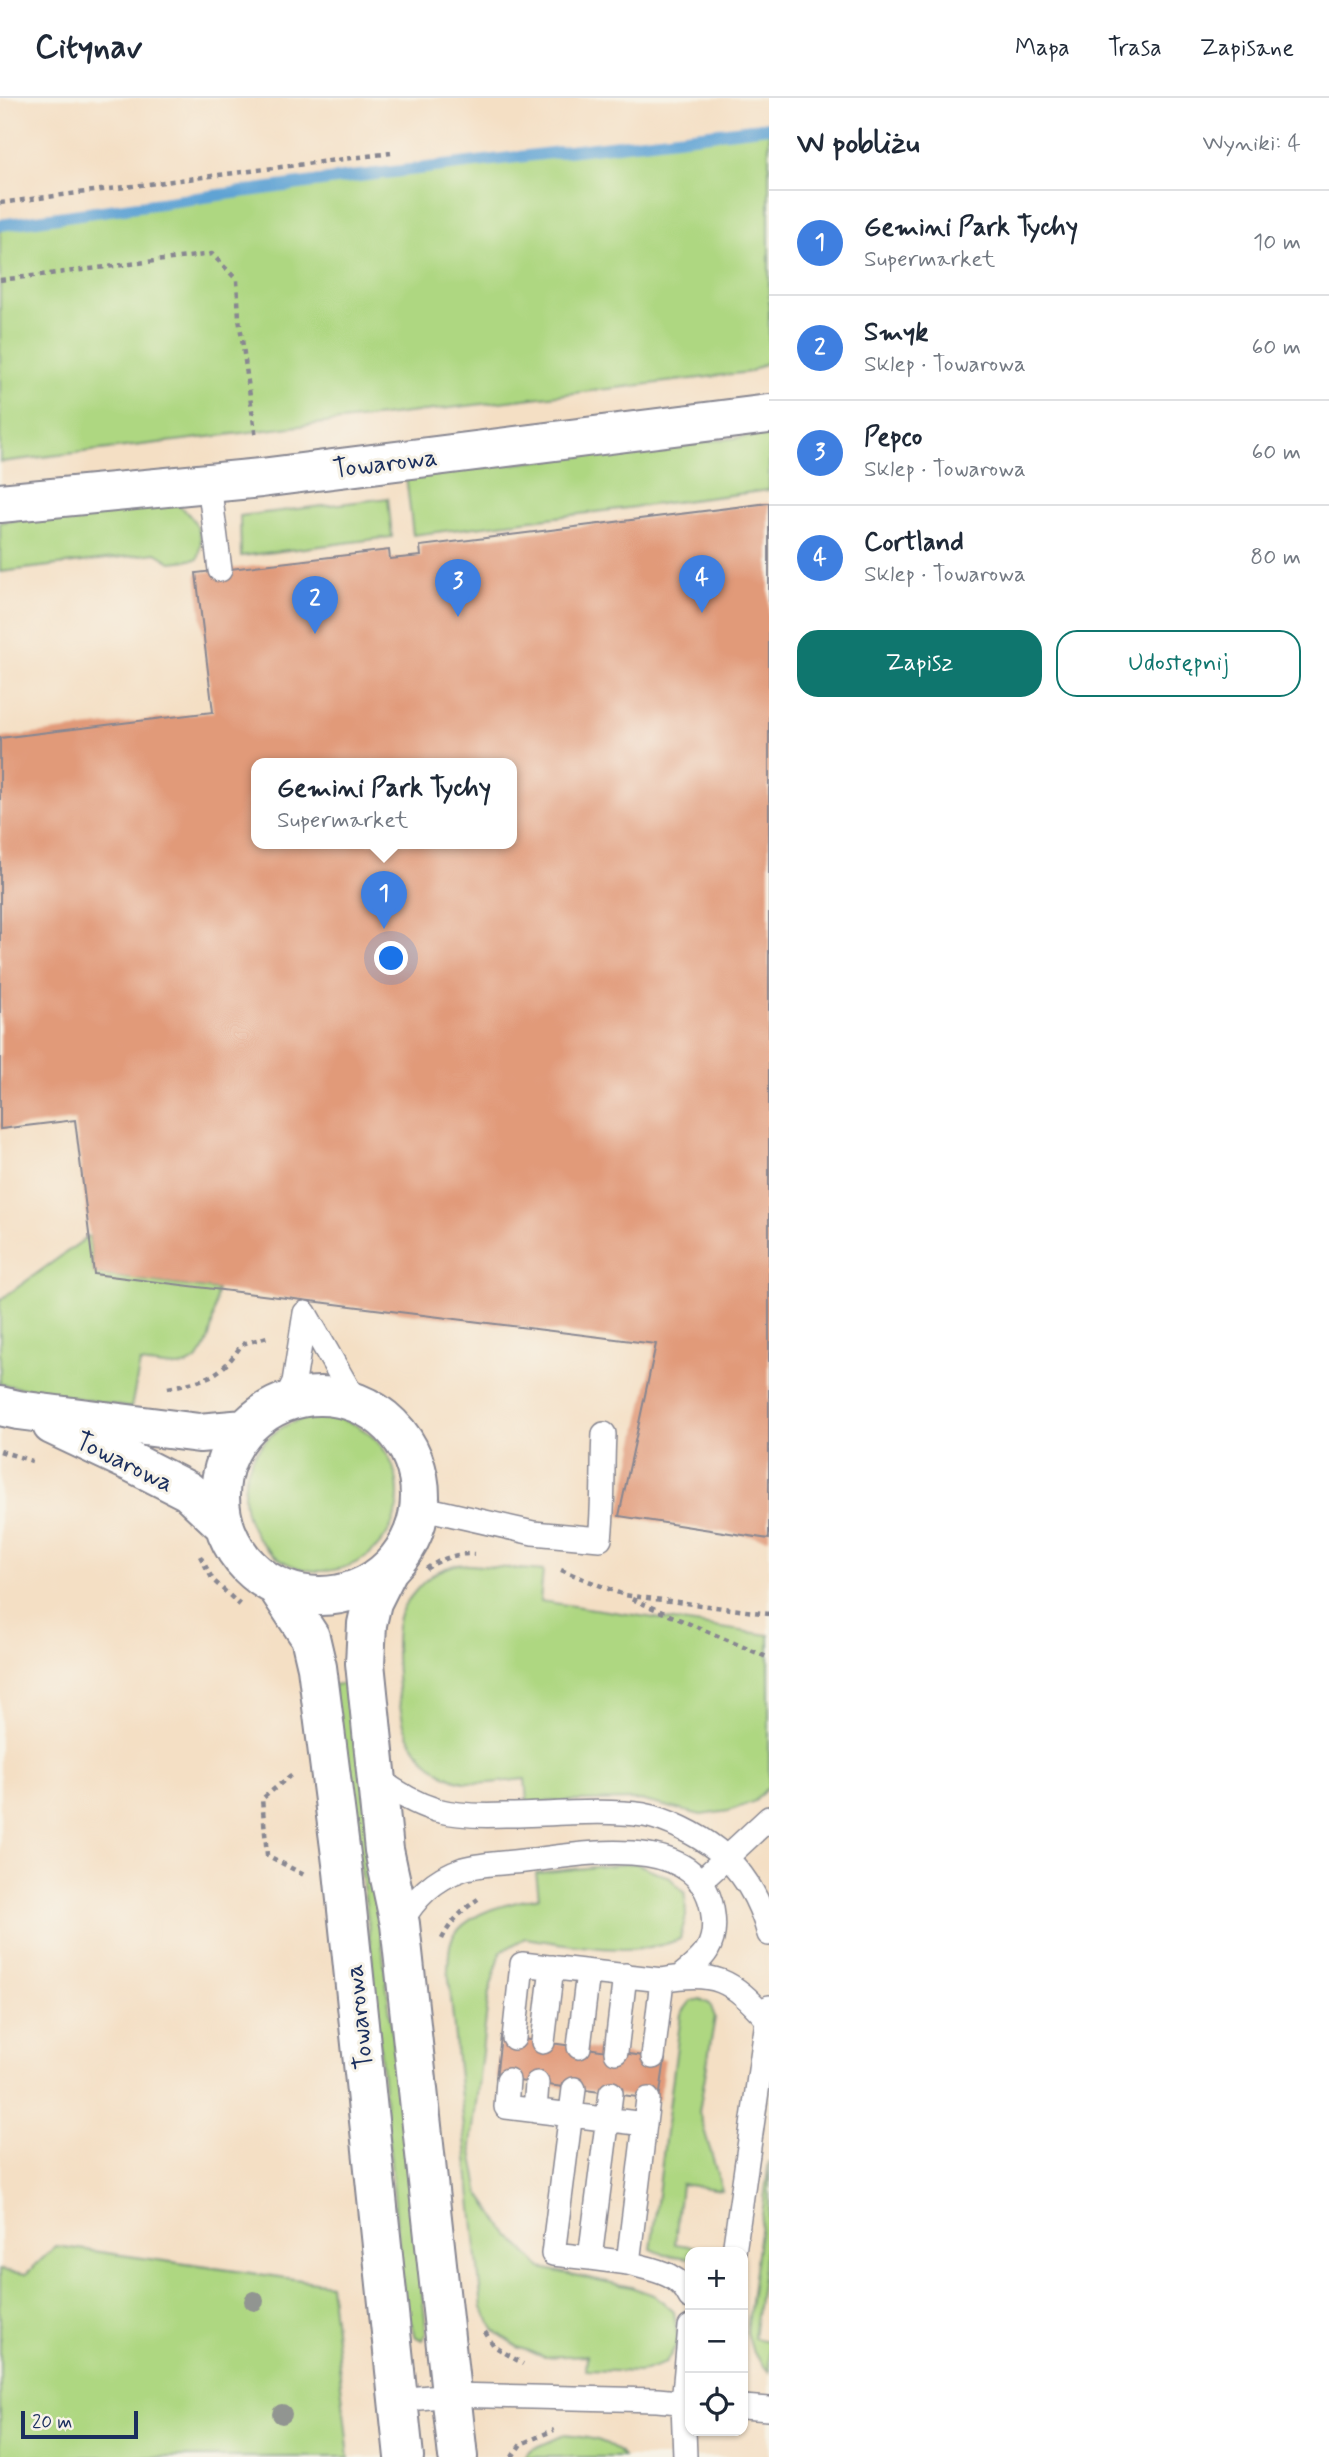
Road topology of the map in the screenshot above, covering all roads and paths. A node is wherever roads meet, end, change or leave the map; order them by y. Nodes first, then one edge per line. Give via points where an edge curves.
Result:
1 (391, 153) dead end
2 (0, 203) edge
3 (0, 280) edge
4 (769, 414) edge
5 (261, 478) junction
6 (209, 483) junction
7 (0, 503) edge
8 (220, 570) dead end
9 (303, 1328) junction
10 (284, 1403) junction
11 (357, 1404) junction
12 (9, 1408) edge
13 (141, 1426) junction
14 (245, 1429) junction
15 (604, 1434) dead end
16 (419, 1507) junction
17 (210, 1537) junction
18 (476, 1555) dead end
19 (555, 1567) dead end
20 (404, 1571) junction
21 (277, 1587) junction
22 (624, 1595) junction
23 (243, 1607) dead end
24 (769, 1614) edge
25 (769, 1658) edge
26 (290, 1762) dead end
27 (376, 1777) junction
28 (769, 1818) edge
29 (727, 1858) junction
30 (511, 1863) junction
31 (700, 1882) junction
32 (306, 1889) dead end
33 (400, 1924) junction
34 (769, 1934) edge
35 (439, 1944) dead end
36 (552, 1967) junction
37 (588, 1972) junction
38 (625, 1975) junction
39 (672, 1978) junction
40 (768, 2012) edge
41 (514, 2038) dead end
42 (543, 2042) dead end
43 (579, 2047) dead end
44 (616, 2052) dead end
45 (653, 2057) dead end
46 (509, 2080) dead end
47 (537, 2083) dead end
48 (574, 2089) dead end
49 (611, 2093) dead end
50 (648, 2099) dead end
51 (534, 2111) junction
52 (570, 2115) junction
53 (607, 2120) junction
54 (645, 2124) junction
55 (735, 2247) edge
56 (590, 2258) junction
57 (628, 2263) junction
58 (685, 2289) edge
59 (481, 2326) dead end
60 (534, 2364) dead end
61 (451, 2395) junction
62 (569, 2397) junction
63 (685, 2399) edge
64 (398, 2400) junction
65 (748, 2407) edge
66 (769, 2409) edge
67 (686, 2436) edge
68 (404, 2457) edge
69 (458, 2457) edge
70 (512, 2457) edge
71 (685, 2457) edge

1 - 2 path
3 - 5 path via 212,254 237,280
4 - 5 street, Towarowa
5 - 6 street, Towarowa
6 - 7 street, Towarowa
6 - 8 lane
9 - 10 lane via 294,1382
9 - 11 lane via 305,1313
9 - 13 path via 242,1344 228,1366 208,1379 148,1393
10 - 11 street via 334,1397
10 - 14 street
11 - 16 street via 385,1420 403,1441 414,1463
12 - 13 street, Towarowa
12 - 17 street, Towarowa via 188,1491
13 - 14 street, Towarowa via 199,1433
14 - 17 street via 223,1471
15 - 16 lane via 600,1539 533,1533
16 - 20 street
17 - 21 street
17 - 23 path via 213,1580
18 - 20 path via 463,1553
19 - 22 path
20 - 21 street via 323,1597
20 - 27 street, Towarowa via 372,1602 367,1624 365,1663
21 - 64 street, Towarowa via 310,1637 316,1658
22 - 24 path
22 - 25 path
26 - 32 path via 292,1775 262,1800 268,1854 304,1875
27 - 29 lane via 396,1793 439,1811 646,1815 703,1839
27 - 33 street, Towarowa via 384,1850
28 - 29 lane
29 - 31 lane
29 - 34 lane via 756,1896
30 - 31 lane via 637,1852 686,1867
30 - 33 lane via 463,1869 431,1885
30 - 35 path via 513,1887 491,1892 467,1907
31 - 39 lane via 712,1904 711,1946 698,1963
33 - 61 street, Towarowa
36 - 37 lane
36 - 41 lane via 522,1964
36 - 42 lane
37 - 38 lane
37 - 43 lane
38 - 39 lane
38 - 44 lane
39 - 40 lane via 707,1977 730,1983
39 - 45 lane
40 - 55 lane
46 - 51 lane via 506,2107
47 - 51 lane
48 - 52 lane
49 - 53 lane
50 - 54 lane
51 - 52 lane
52 - 53 lane
52 - 56 lane via 553,2254
53 - 54 lane
53 - 56 lane
54 - 57 lane
56 - 57 lane
57 - 58 lane via 671,2275
59 - 60 path via 494,2346 523,2364
61 - 62 lane
61 - 64 lane
61 - 69 street, Towarowa
62 - 63 lane
62 - 70 path via 569,2424 521,2444
64 - 68 street, Towarowa
65 - 66 lane
67 - 71 lane

